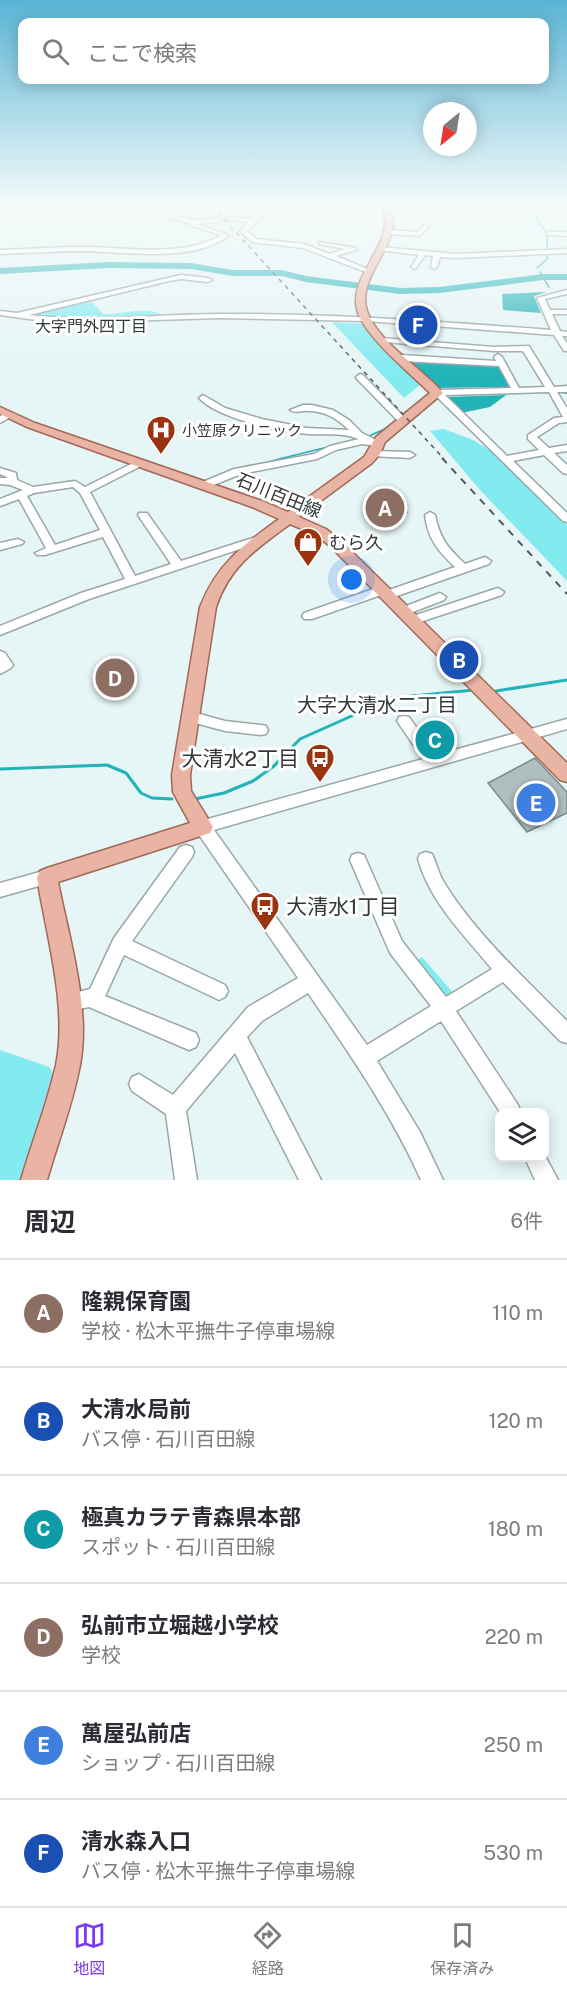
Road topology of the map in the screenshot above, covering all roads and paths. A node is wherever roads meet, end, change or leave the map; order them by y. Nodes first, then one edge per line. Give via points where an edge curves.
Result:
1 (340, 261) edge
2 (373, 261) edge
3 (418, 261) edge
4 (435, 261) edge
5 (414, 267) dead end
6 (434, 267) dead end
7 (367, 274) junction
8 (208, 280) dead end
9 (567, 292) edge
10 (546, 312) junction
11 (567, 312) edge
12 (0, 313) edge
13 (14, 316) junction
14 (366, 319) junction
15 (557, 334) junction
16 (567, 334) edge
17 (384, 340) junction
18 (494, 349) junction
19 (567, 349) edge
20 (402, 358) junction
21 (501, 364) junction
22 (360, 377) dead end
23 (516, 390) junction
24 (551, 390) junction
25 (567, 390) edge
26 (437, 393) junction
27 (203, 398) dead end
28 (295, 410) dead end
29 (3, 415) edge
30 (567, 417) edge
31 (403, 421) junction
32 (358, 435) junction
33 (373, 446) junction
34 (567, 448) edge
35 (547, 452) junction
36 (410, 455) dead end
37 (505, 459) junction
38 (139, 464) junction
39 (0, 471) edge
40 (567, 471) edge
41 (0, 481) edge
42 (12, 482) junction
43 (202, 486) junction
44 (84, 491) junction
45 (26, 492) junction
46 (0, 503) edge
47 (143, 515) dead end
48 (430, 515) dead end
49 (565, 515) edge
50 (292, 518) junction
51 (106, 532) junction
52 (261, 539) junction
53 (18, 542) dead end
54 (0, 547) edge
55 (52, 549) junction
56 (41, 553) dead end
57 (485, 561) dead end
58 (178, 564) junction
59 (464, 570) junction
60 (132, 580) junction
61 (385, 593) junction
62 (491, 596) dead end
63 (440, 597) dead end
64 (308, 616) dead end
65 (409, 616) junction
66 (0, 631) edge
67 (0, 656) edge
68 (0, 669) edge
69 (189, 716) junction
70 (404, 721) dead end
71 (567, 724) edge
72 (261, 730) dead end
73 (528, 735) junction
74 (432, 761) junction
75 (567, 775) edge
76 (203, 827) junction
77 (186, 852) dead end
78 (426, 859) dead end
79 (358, 860) dead end
80 (47, 877) junction
81 (0, 890) edge
82 (120, 944) junction
83 (505, 971) junction
84 (309, 982) junction
85 (219, 991) dead end
86 (82, 1001) junction
87 (444, 1009) junction
88 (567, 1034) edge
89 (237, 1037) junction
90 (189, 1040) dead end
91 (364, 1058) junction
92 (139, 1084) dead end
93 (175, 1108) junction
94 (508, 1108) edge
95 (537, 1162) edge
96 (34, 1180) edge
97 (186, 1180) edge
98 (310, 1180) edge
99 (432, 1180) edge
100 (546, 1180) edge

1 - 7 street
2 - 7 main road
3 - 5 street
4 - 6 street
7 - 14 main road via 362,294
8 - 13 street via 169,279
9 - 10 street via 541,298
10 - 11 street
10 - 15 street
12 - 13 street
13 - 14 street via 58,321 210,316
14 - 15 street
14 - 17 main road
15 - 16 street
15 - 19 street
17 - 18 street
17 - 20 main road
18 - 21 street
18 - 24 street via 526,348
20 - 21 street
20 - 26 main road
21 - 23 street
22 - 31 street
23 - 24 street
23 - 26 street
24 - 25 street
24 - 30 street
26 - 31 main road
26 - 37 street
27 - 32 street via 215,409 268,424
28 - 32 street via 310,405 319,407 352,425
29 - 38 main road, 石川百田線
30 - 35 street via 531,437
31 - 33 main road
32 - 33 street
33 - 36 street
33 - 43 street via 333,448 317,456 238,471
33 - 50 main road
34 - 35 street
35 - 37 street
35 - 40 street
37 - 49 street
38 - 43 main road, 石川百田線
38 - 44 street
39 - 42 street via 12,476
41 - 42 street
42 - 45 street
43 - 50 main road, 石川百田線
44 - 45 street via 75,484 64,483
44 - 51 street
45 - 46 street
45 - 55 street
47 - 58 street
48 - 59 street via 434,533
50 - 52 main road
50 - 61 main road, 石川百田線 via 335,543
51 - 55 street
51 - 60 street
52 - 58 street
52 - 69 main road via 226,569 215,588 208,607
53 - 54 street
55 - 56 street
57 - 59 street
58 - 60 street
59 - 61 street
60 - 66 street
61 - 64 street
61 - 65 main road, 石川百田線
62 - 65 street
63 - 65 street
65 - 73 main road, 石川百田線
67 - 68 street via 6,665
69 - 72 street
69 - 76 main road via 182,792
70 - 74 street
71 - 73 street
73 - 74 street
73 - 75 main road, 石川百田線
74 - 76 street
76 - 80 main road
76 - 84 street
77 - 82 street
78 - 83 street via 427,872 440,891
79 - 87 street via 396,947
80 - 81 street
80 - 86 main road
82 - 85 street
82 - 86 street
83 - 87 street
83 - 88 street
84 - 89 street via 255,1014
84 - 91 street
86 - 90 street
86 - 96 main road
87 - 91 street
87 - 94 street
89 - 93 street
89 - 98 street
91 - 99 street via 413,1139
92 - 93 street
93 - 97 street
95 - 100 street

